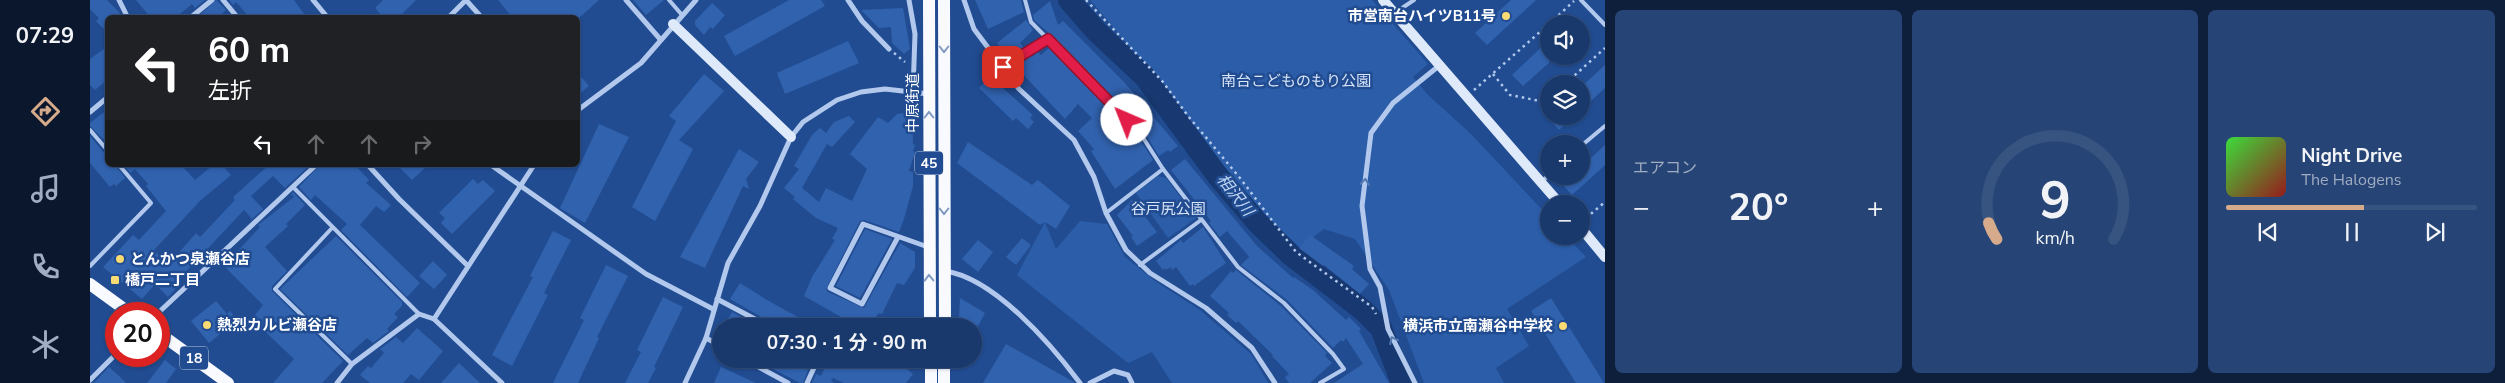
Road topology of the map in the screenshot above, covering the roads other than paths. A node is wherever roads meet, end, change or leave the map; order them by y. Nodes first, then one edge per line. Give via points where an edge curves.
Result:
1 (119, 0) edge
2 (212, 0) edge
3 (223, 0) edge
4 (313, 0) edge
5 (466, 0) edge
6 (626, 0) edge
7 (669, 0) edge
8 (696, 0) edge
9 (848, 0) edge
10 (909, 0) edge
11 (929, 0) edge
12 (944, 0) edge
13 (964, 0) edge
14 (1026, 0) edge
15 (1383, 0) edge
16 (1414, 0) edge
17 (1581, 0) edge
18 (1394, 13) junction
19 (682, 14) junction
20 (126, 15) edge
21 (194, 15) edge
22 (236, 15) edge
23 (326, 15) edge
24 (451, 15) edge
25 (479, 15) edge
26 (673, 24) junction
27 (1605, 25) edge
28 (660, 39) junction
29 (1048, 39) junction
30 (890, 50) road end
31 (1440, 65) junction
32 (1003, 67) junction
33 (913, 92) junction
34 (929, 94) junction
35 (105, 100) edge
36 (580, 108) edge
37 (90, 112) edge
38 (1605, 126) edge
39 (90, 130) edge
40 (791, 137) junction
41 (1590, 138) edge
42 (105, 148) edge
43 (121, 167) edge
44 (314, 167) edge
45 (370, 167) edge
46 (494, 167) edge
47 (533, 167) edge
48 (1163, 169) junction
49 (1540, 173) edge
50 (520, 186) junction
51 (294, 187) junction
52 (1106, 213) junction
53 (1201, 220) junction
54 (332, 228) junction
55 (1590, 234) edge
56 (898, 237) junction
57 (928, 247) junction
58 (1605, 257) edge
59 (1140, 265) junction
60 (90, 266) edge
61 (468, 266) junction
62 (945, 271) junction
63 (90, 284) edge
64 (717, 299) junction
65 (115, 302) edge
66 (170, 302) edge
67 (713, 309) junction
68 (419, 314) junction
69 (753, 318) edge
70 (930, 318) edge
71 (945, 318) edge
72 (434, 319) junction
73 (706, 338) junction
74 (170, 341) edge
75 (712, 341) edge
76 (352, 364) junction
77 (105, 365) edge
78 (760, 368) edge
79 (814, 368) edge
80 (931, 368) edge
81 (944, 368) edge
82 (90, 380) edge
83 (228, 383) edge
84 (337, 383) edge
85 (502, 383) edge
86 (685, 383) edge
87 (788, 383) edge
88 (807, 383) edge
89 (931, 383) edge
90 (944, 383) edge
91 (1080, 383) edge
92 (1090, 383) edge
93 (1132, 383) edge
94 (1275, 383) edge
95 (1320, 383) edge
96 (1415, 383) edge

1 - 20 street
2 - 21 street
3 - 22 street
4 - 23 street
5 - 24 street
5 - 25 street
6 - 28 street
7 - 19 lane
8 - 19 street
9 - 30 street
10 - 33 street via 915,34
11 - 34 main road, 中原街道 / 45
12 -> 62 main road, 中原街道 / 45
13 - 32 street via 974,29
14 - 29 lane via 1032,22
15 - 18 street
16 - 18 lane
17 - 27 lane
18 - 31 street
19 - 26 street
26 - 28 street
26 - 40 street
28 - 36 street via 640,63
29 - 32 lane
29 - 48 lane via 1140,133
31 - 49 street
96 -> 31 street via 1388,329 1380,287 1370,269 1362,206 1371,132 1393,103
32 - 52 street via 1019,89 1074,140 1094,177
33 - 34 street
33 - 40 street via 885,89 837,100 803,122
57 -> 34 main road, 中原街道 / 45
35 - 37 street
38 - 41 lane
39 - 42 lane
40 - 64 street via 760,206 728,262
43 - 60 lane via 151,203
44 - 51 street
45 - 61 street
46 - 50 street
47 - 50 street
48 - 52 lane
48 - 53 lane
50 - 61 street
50 - 67 street via 646,274
51 - 54 lane
51 - 66 street
52 - 59 street via 1126,250
53 - 59 lane
53 - 95 lane via 1238,267 1284,303 1344,369
54 - 68 lane
54 - 76 lane via 275,289
55 - 58 street
56 - 56 street via 863,224 830,288 862,304
56 - 57 street
70 -> 57 main road, 中原街道 / 45
59 - 94 street via 1219,319 1252,348
61 - 72 street
62 - 71 main road, 中原街道 / 45
62 - 91 street via 961,273 1033,326
63 - 65 main road
64 - 67 street
64 - 69 street
67 - 73 street
68 - 72 street
68 - 76 street
72 - 85 street
73 - 75 street
73 - 86 street
74 - 83 main road, 18
76 - 84 street
77 - 82 street
78 - 87 street
79 - 88 street
80 - 89 main road
81 - 90 main road
92 - 93 street via 1114,371 1128,375

